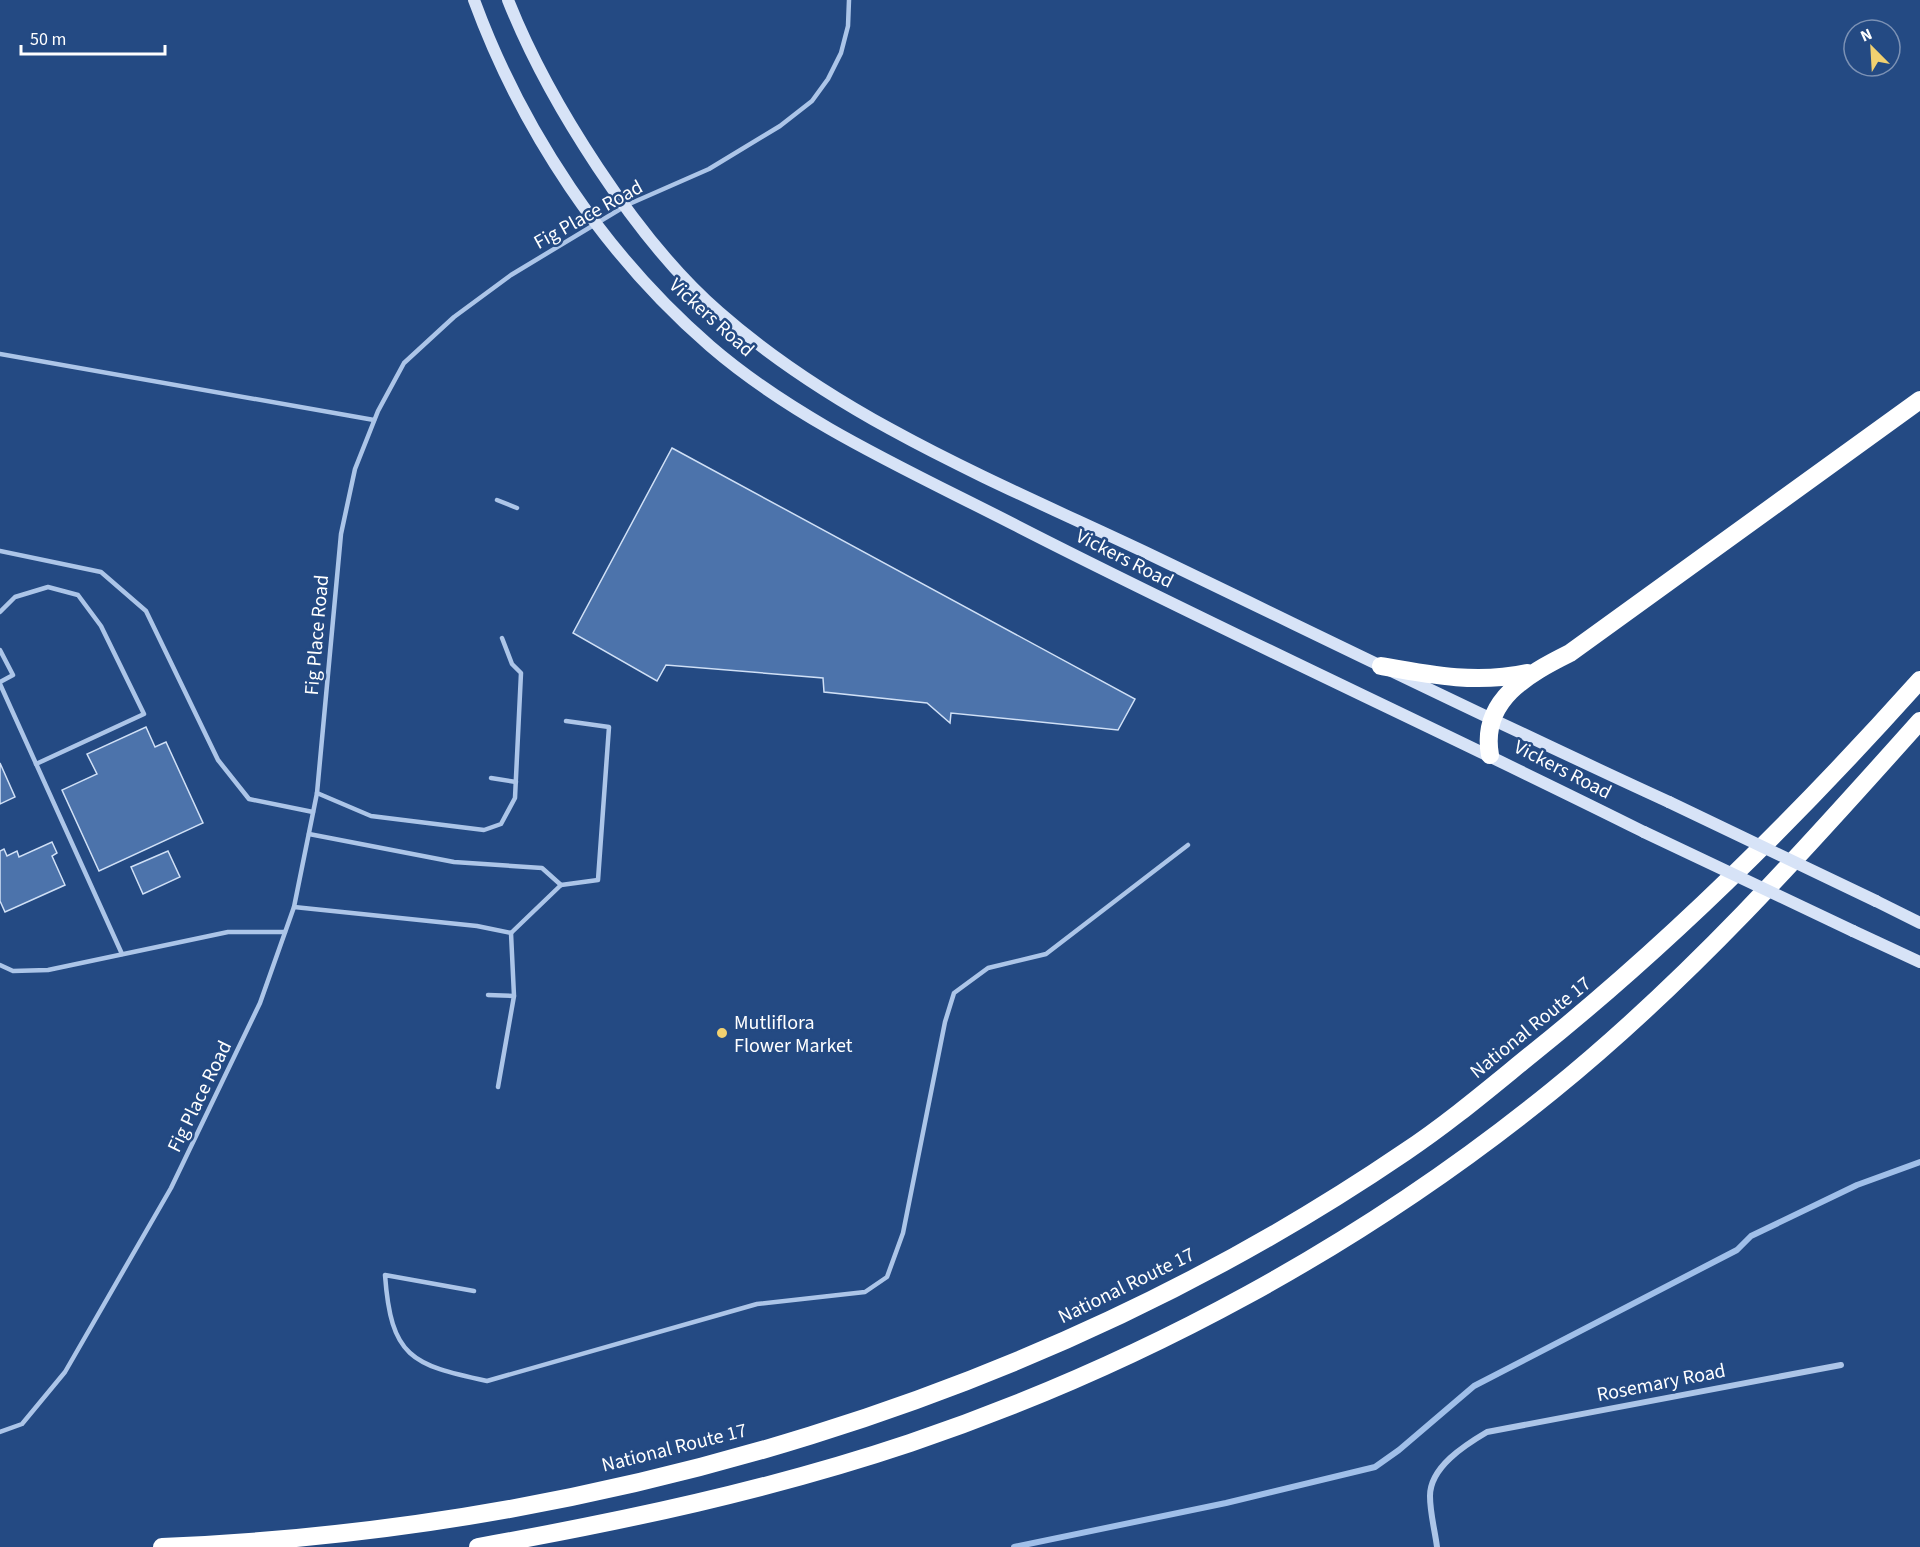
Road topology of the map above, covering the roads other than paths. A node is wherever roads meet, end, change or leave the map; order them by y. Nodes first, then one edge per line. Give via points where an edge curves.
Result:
1 (474, 0) edge
2 (508, 0) edge
3 (849, 0) edge
4 (627, 206) junction
5 (597, 223) junction
6 (0, 354) edge
7 (1920, 400) edge
8 (374, 420) junction
9 (497, 500) dead end
10 (517, 508) dead end
11 (0, 551) edge
12 (0, 612) edge
13 (502, 638) dead end
14 (0, 650) edge
15 (1381, 666) junction
16 (1536, 670) junction
17 (1920, 680) edge
18 (0, 683) edge
19 (1493, 718) junction
20 (1920, 721) edge
21 (566, 722) dead end
22 (1490, 755) junction
23 (36, 764) junction
24 (491, 778) dead end
25 (516, 782) junction
26 (317, 793) junction
27 (313, 813) junction
28 (309, 834) junction
29 (1188, 845) dead end
30 (561, 885) junction
31 (294, 908) junction
32 (1920, 923) edge
33 (285, 932) junction
34 (511, 933) junction
35 (122, 954) junction
36 (1920, 962) edge
37 (0, 965) edge
38 (488, 995) dead end
39 (514, 996) junction
40 (498, 1087) dead end
41 (474, 1291) dead end
42 (1841, 1365) dead end
43 (0, 1432) edge
44 (162, 1547) edge
45 (478, 1547) edge
46 (1437, 1547) edge

1 - 5 main road, Vickers Road via 491,48 521,107 560,175
2 - 4 main road, Vickers Road via 554,93
3 - 4 lane, Fig Place Road via 841,53 812,101 780,126 717,164
4 - 5 lane, Fig Place Road
4 - 15 main road, Vickers Road via 668,261 716,310 758,346 857,410 907,439
5 - 8 lane, Fig Place Road via 511,275 454,317 404,363
5 - 22 main road, Vickers Road via 641,277 713,349 818,421 1285,660
6 - 8 lane
7 - 16 highway via 1570,653
8 - 26 lane, Fig Place Road via 355,469 341,534
9 - 10 lane
11 - 27 lane via 100,572 146,611 218,760 249,799
12 - 23 lane via 15,597 48,587 78,595 101,626 144,714
13 - 25 lane via 512,664 521,673
14 - 18 lane via 13,675
15 - 16 highway via 1468,680 1492,680
15 - 19 main road, Vickers Road
16 - 19 highway via 1501,698
17 - 44 highway, National Route 17 via 1784,826 1697,912 1597,1002 1453,1118 1311,1211 1123,1314 948,1387 837,1426 707,1464 563,1498 442,1520 224,1545
18 - 23 lane
19 - 22 highway
19 - 32 main road, Vickers Road, bridge
20 - 45 highway via 1744,915 1570,1076 1391,1211 1281,1277 1090,1373 910,1443 812,1473 631,1519
21 - 30 lane via 609,727 598,880
22 - 36 main road, Vickers Road, bridge
23 - 35 lane
24 - 25 lane
25 - 26 lane via 515,798 501,824 484,830 371,816
26 - 27 lane, Fig Place Road
27 - 28 lane, Fig Place Road
28 - 30 lane via 454,862 542,868
28 - 31 lane, Fig Place Road
29 - 41 lane via 1046,954 987,968 954,993 903,1233 887,1277 864,1292 757,1304 487,1381 441,1371 409,1355 396,1335 387,1304 385,1275
30 - 34 lane
31 - 33 lane, Fig Place Road
31 - 34 lane
33 - 35 lane via 228,932
33 - 43 lane, Fig Place Road via 255,1014 171,1188 65,1372 22,1424
34 - 39 lane
35 - 37 lane via 48,970 13,971
38 - 39 lane
39 - 40 lane
42 - 46 street, Rosemary Road via 1487,1432 1458,1452 1432,1484

